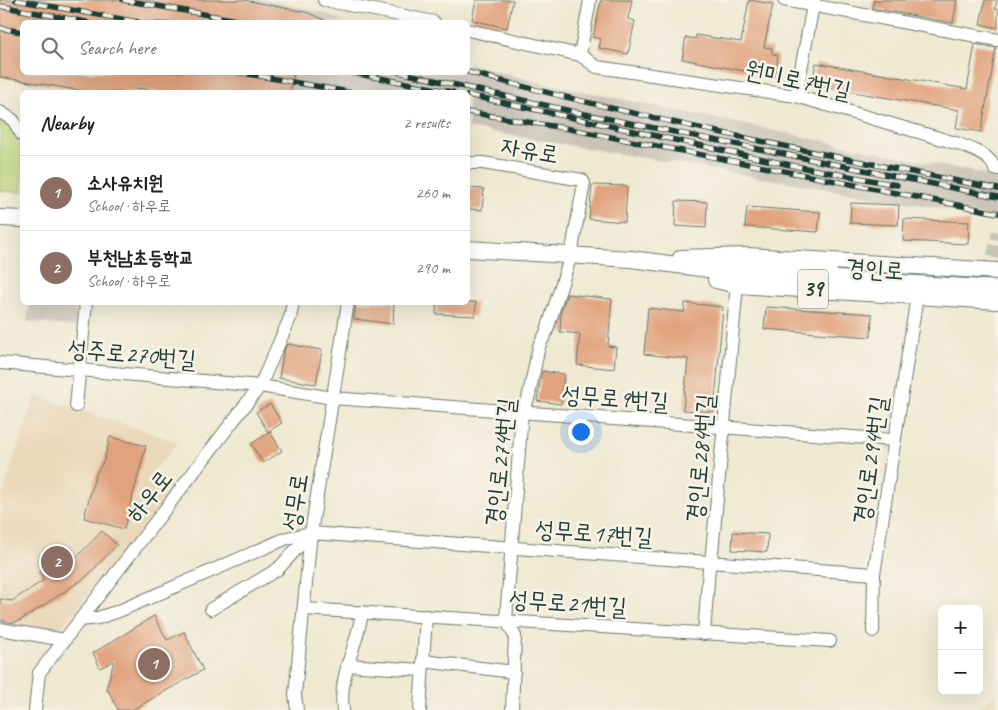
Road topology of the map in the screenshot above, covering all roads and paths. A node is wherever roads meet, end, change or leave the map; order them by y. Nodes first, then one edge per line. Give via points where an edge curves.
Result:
1 (324, 0) edge
2 (590, 0) edge
3 (784, 0) edge
4 (814, 3) edge
5 (367, 4) edge
6 (427, 20) edge
7 (470, 30) edge
8 (998, 40) edge
9 (580, 55) junction
10 (796, 96) junction
11 (0, 112) edge
12 (18, 118) edge
13 (996, 162) edge
14 (470, 163) edge
15 (584, 183) joint
16 (0, 218) edge
17 (20, 219) edge
18 (470, 249) edge
19 (571, 255) junction
20 (631, 259) junction
21 (998, 271) edge
22 (968, 282) tunnel mouth
23 (737, 284) junction
24 (998, 289) edge
25 (916, 296) junction
26 (998, 301) edge
27 (86, 305) edge
28 (292, 305) edge
29 (348, 305) edge
30 (0, 363) edge
31 (79, 370) junction
32 (260, 386) junction
33 (333, 398) junction
34 (76, 406) dead end
35 (522, 412) junction
36 (724, 427) junction
37 (893, 440) junction
38 (311, 533) junction
39 (513, 548) junction
40 (711, 562) junction
41 (874, 574) junction
42 (211, 609) dead end
43 (304, 609) junction
44 (362, 612) junction
45 (426, 616) junction
46 (80, 620) junction
47 (506, 620) junction
48 (0, 629) edge
49 (873, 631) dead end
50 (704, 634) junction
51 (65, 640) junction
52 (830, 641) dead end
53 (347, 665) junction
54 (422, 665) junction
55 (514, 672) junction
56 (35, 710) edge
57 (297, 710) edge
58 (343, 710) edge
59 (420, 710) edge
60 (512, 710) edge

1 - 5 street
2 - 9 street
3 - 4 street
4 - 8 street
4 - 10 street
5 - 6 street
7 - 9 street, 원미로7번길
9 - 10 street, 원미로7번길 via 597,67
10 - 13 street, 원미로7번길 via 959,144
11 - 12 street
14 - 15 street, 자유로 via 582,180
15 - 19 street, 경인로274번길
16 - 17 main road
18 - 19 main road, 경인로 / 39
19 - 20 main road, 경인로 / 39
19 - 35 street, 경인로274번길 via 546,333 538,346
20 - 21 main road, 경인로 / 39 via 747,256
20 - 22 street via 749,264
20 - 23 main road, 경인로 / 39
20 - 24 main road, 경인로 / 39 via 739,273
23 - 25 main road, 경인로 / 39
23 - 36 street, 경인로284번길
25 - 26 main road, 경인로 / 39
25 - 37 street, 경인로294번길
27 - 31 street
28 - 32 street, 하우로 via 290,318
29 - 33 street, 성무로
30 - 31 street, 성주로270번길
31 - 32 street, 성주로270번길
31 - 34 street
32 - 33 street, 성주로270번길
32 - 46 street, 하우로
33 - 35 street, 성무로9번길
33 - 38 street, 성무로
35 - 36 street, 성무로9번길
35 - 39 street, 경인로274번길
36 - 37 street, 성무로9번길
36 - 40 street, 경인로284번길
37 - 41 street, 경인로294번길
38 - 39 street, 성무로17번길
38 - 42 street via 278,569
38 - 43 street, 성무로
38 - 46 street, 성무로17번길 via 287,538 119,611
39 - 40 street, 성무로17번길
39 - 47 street, 경인로274번길
40 - 41 street, 성무로17번길
40 - 50 street, 경인로284번길
41 - 49 street, 경인로294번길
43 - 44 street, 성무로21번길
43 - 57 street, 성무로 via 295,694
44 - 45 street, 성무로21번길
44 - 53 street
45 - 47 street, 성무로21번길
45 - 54 street
46 - 51 street, 하우로
47 - 50 street, 성무로21번길
47 - 55 street via 515,636
48 - 51 street
50 - 52 street, 성무로21번길
51 - 56 street, 하우로 via 39,673
53 - 54 street
53 - 58 street via 342,684
54 - 55 street
54 - 59 street
55 - 60 street

